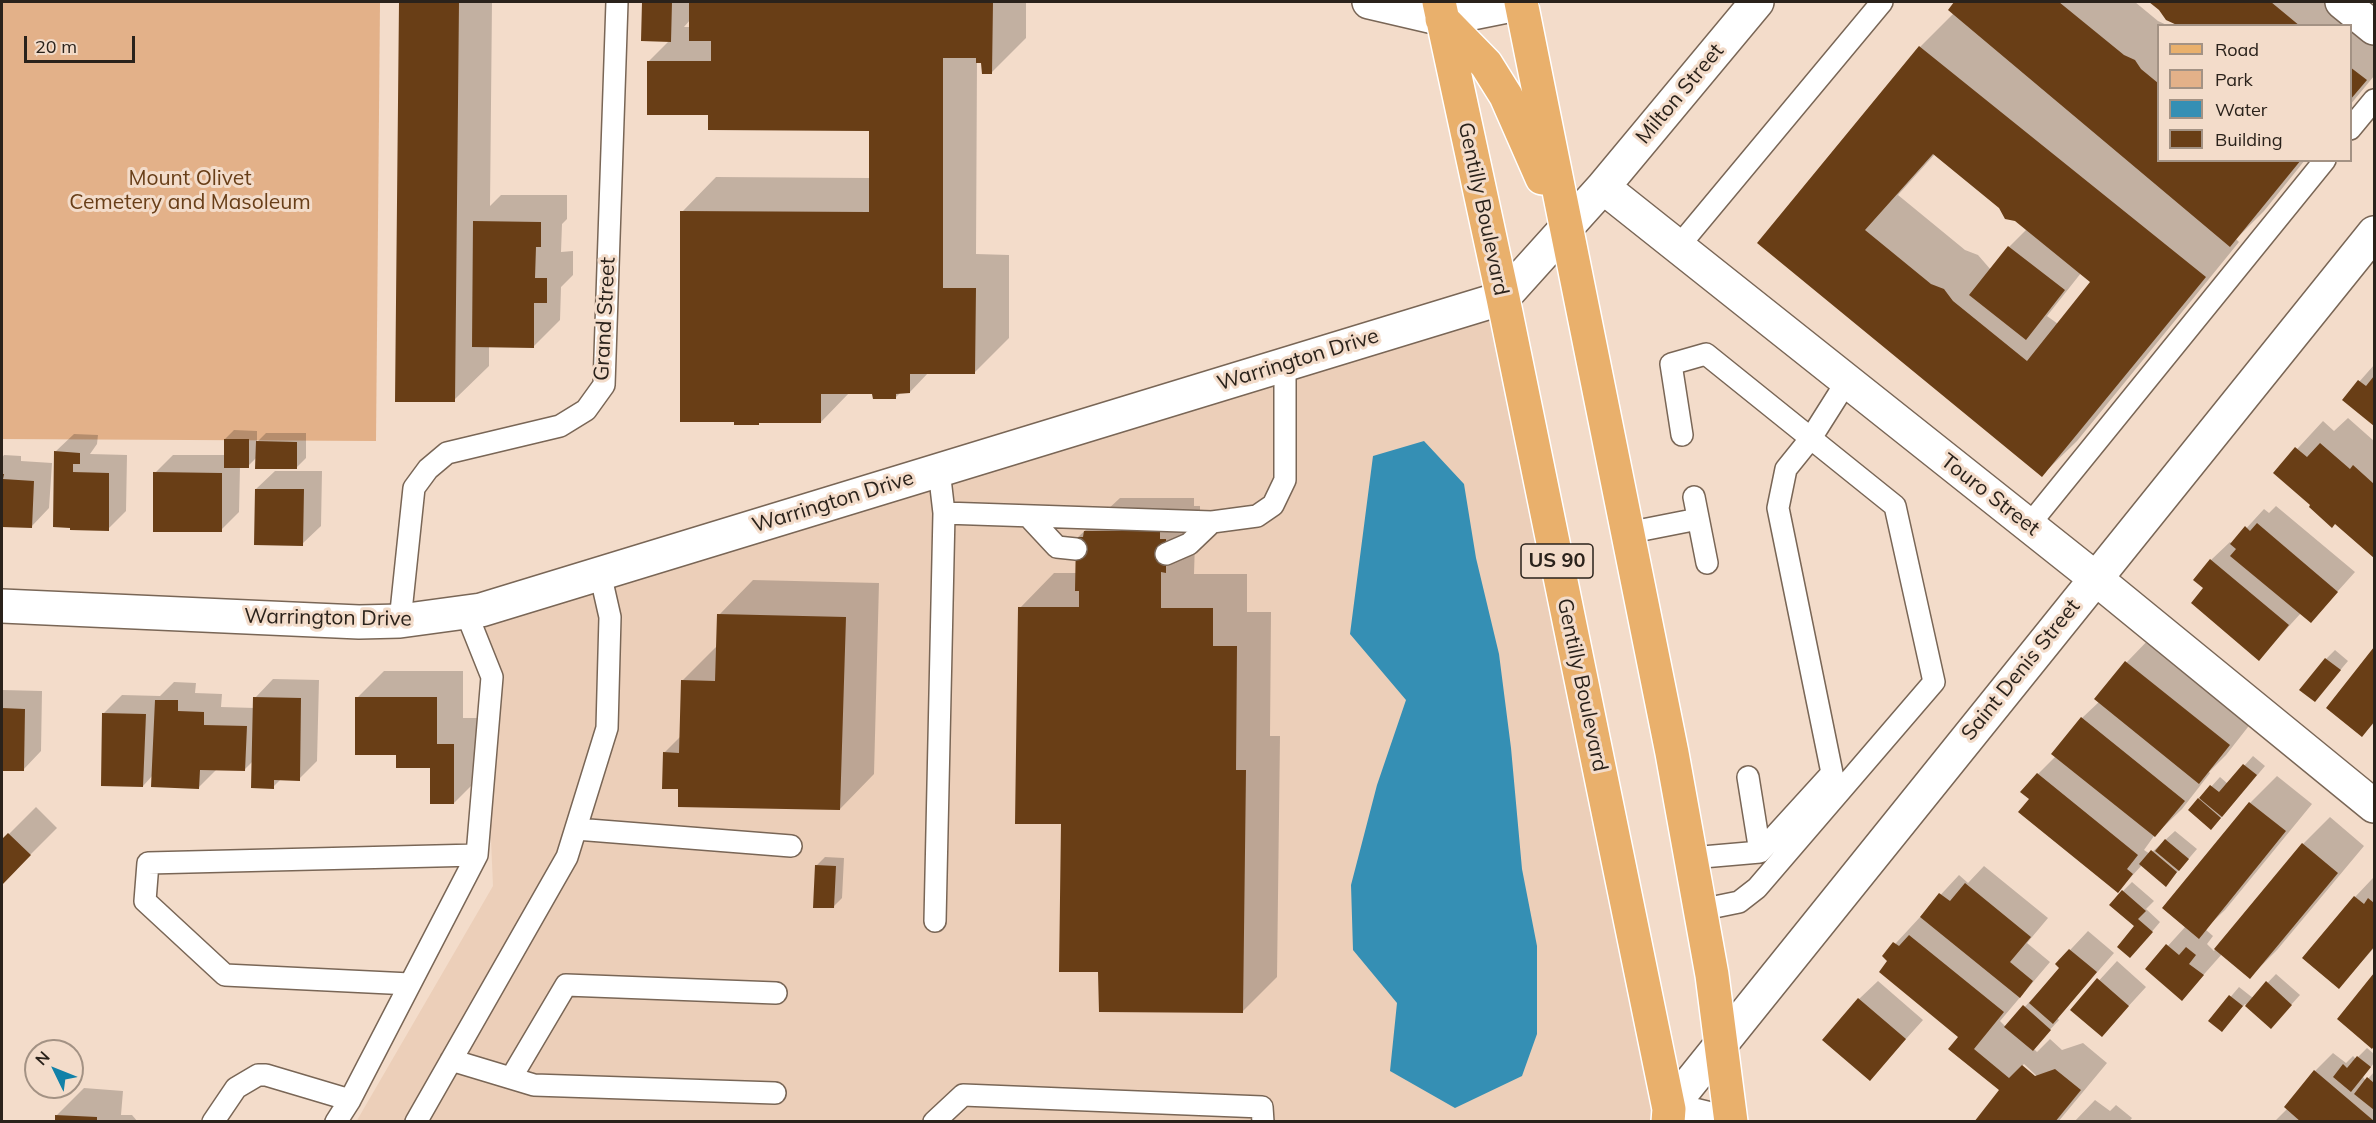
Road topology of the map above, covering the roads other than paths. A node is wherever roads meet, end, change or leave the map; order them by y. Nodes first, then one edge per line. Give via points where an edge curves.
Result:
1 (617, 2) edge
2 (1369, 2) edge
3 (1521, 2) edge
4 (1756, 2) edge
5 (1882, 2) edge
6 (2342, 2) edge
7 (1441, 10) edge
8 (2374, 28) edge
9 (2374, 100) edge
10 (2352, 127) edge
11 (2323, 162) edge
12 (1603, 187) junction
13 (1565, 229) junction
14 (2374, 233) edge
15 (1678, 246) junction
16 (1503, 298) junction
17 (1285, 364) junction
18 (1847, 381) junction
19 (1682, 435) dead end
20 (1811, 438) junction
21 (939, 470) junction
22 (1694, 497) dead end
23 (944, 513) junction
24 (1029, 517) junction
25 (1698, 519) junction
26 (1212, 522) junction
27 (2029, 525) junction
28 (1627, 533) junction
29 (1076, 549) dead end
30 (1166, 554) dead end
31 (1707, 563) dead end
32 (600, 573) junction
33 (2096, 578) junction
34 (2, 606) edge
35 (466, 612) junction
36 (400, 621) junction
37 (1748, 777) dead end
38 (2374, 806) edge
39 (576, 829) junction
40 (791, 846) dead end
41 (1760, 852) junction
42 (477, 855) junction
43 (1691, 858) junction
44 (1700, 910) junction
45 (935, 921) dead end
46 (410, 984) junction
47 (776, 993) dead end
48 (1721, 1044) junction
49 (451, 1060) junction
50 (511, 1078) junction
51 (775, 1093) dead end
52 (350, 1100) junction
53 (1669, 1115) edge
54 (213, 1122) edge
55 (336, 1122) edge
56 (416, 1122) edge
57 (934, 1122) edge
58 (1263, 1122) edge
59 (1723, 1122) edge
60 (1731, 1122) edge

1 - 36 lane, Grand Street via 604,385 586,410 560,426 447,453 428,469 414,488
2 - 7 street
3 - 7 street
3 - 13 main road
4 - 12 street, Milton Street
5 - 15 lane
6 - 8 street
7 - 13 main road via 1486,64 1506,96
7 - 16 main road, Gentilly Boulevard / US 90
9 - 10 lane
11 - 27 lane
12 - 13 street
12 - 15 street, Touro Street
13 - 16 street
13 - 28 main road
14 - 33 street, Saint Denis Street
15 - 18 street, Touro Street
16 - 17 street, Warrington Drive
16 - 53 main road, Gentilly Boulevard / US 90
17 - 21 street, Warrington Drive
17 - 26 lane via 1285,480 1273,505 1257,516
18 - 20 lane
18 - 27 street, Touro Street
19 - 20 lane via 1671,364 1706,354
20 - 41 lane via 1786,469 1778,508 1832,773
20 - 44 lane via 1895,506 1934,682 1757,888 1739,902
21 - 23 lane
21 - 32 street, Warrington Drive
22 - 25 lane
23 - 24 lane
23 - 45 lane
24 - 26 lane
24 - 29 lane via 1057,547
25 - 28 lane
25 - 31 lane
26 - 30 lane via 1189,544
27 - 33 street, Touro Street
28 - 43 main road
32 - 35 street, Warrington Drive
32 - 39 lane via 610,617 607,728
33 - 38 street, Touro Street
33 - 48 street, Saint Denis Street
34 - 36 street, Warrington Drive
35 - 36 street, Warrington Drive
35 - 42 lane via 492,677
37 - 41 lane
39 - 40 lane
39 - 49 lane via 567,857
41 - 43 lane
42 - 46 lane
42 - 46 lane via 148,863 145,901 225,975
43 - 44 main road
44 - 48 main road
46 - 52 lane
47 - 50 lane via 566,985
48 - 53 street, Saint Denis Street
48 - 60 main road
49 - 50 lane
49 - 56 lane
50 - 51 lane via 534,1085
52 - 54 lane via 258,1075 236,1088
52 - 55 lane
53 - 59 street
57 - 58 lane via 963,1095 1262,1107

